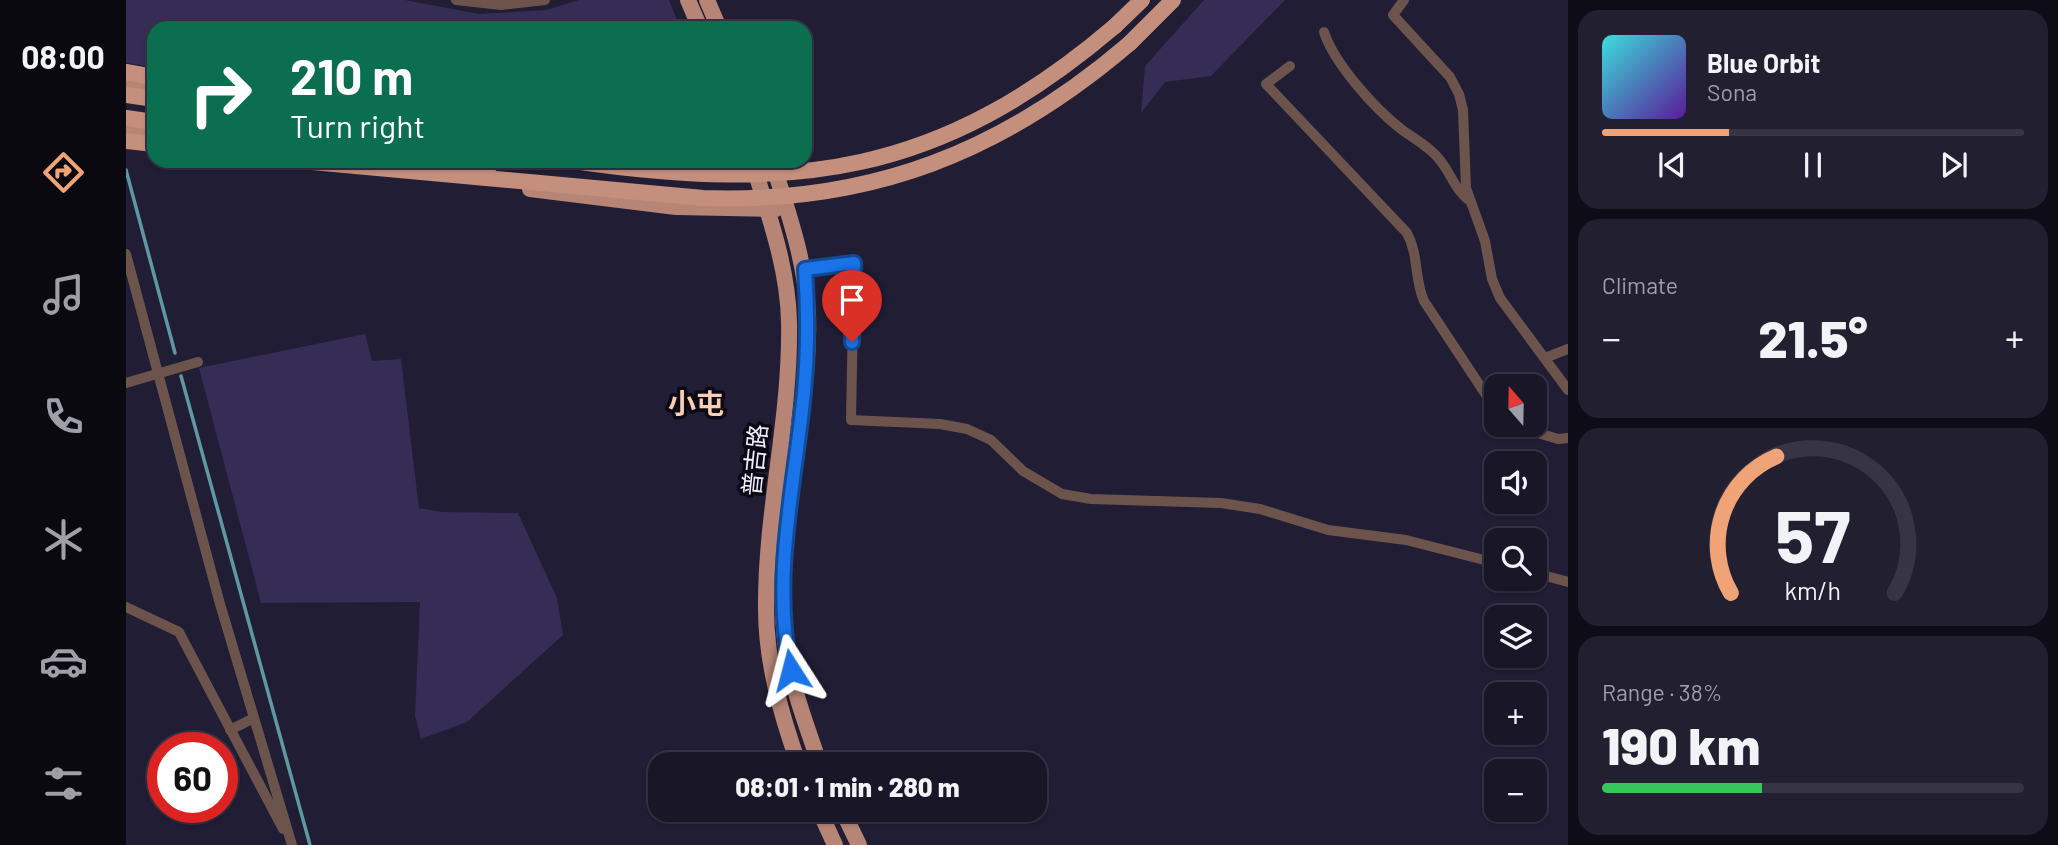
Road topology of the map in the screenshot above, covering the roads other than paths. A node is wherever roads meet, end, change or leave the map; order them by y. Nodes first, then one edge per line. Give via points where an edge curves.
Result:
1 (456, 0) edge
2 (545, 0) edge
3 (688, 0) edge
4 (707, 0) edge
5 (1142, 0) edge
6 (1173, 0) edge
7 (1404, 0) edge
8 (697, 21) edge
9 (716, 21) edge
10 (1324, 32) dead end
11 (1290, 66) dead end
12 (126, 72) edge
13 (147, 76) edge
14 (126, 84) edge
15 (147, 87) edge
16 (126, 95) edge
17 (147, 98) edge
18 (126, 118) edge
19 (147, 121) edge
20 (126, 129) edge
21 (147, 132) edge
22 (126, 141) edge
23 (147, 143) edge
24 (375, 168) edge
25 (390, 168) edge
26 (467, 168) edge
27 (628, 168) edge
28 (635, 168) edge
29 (754, 168) edge
30 (775, 168) edge
31 (652, 171) junction
32 (650, 194) junction
33 (1471, 202) junction
34 (765, 204) junction
35 (787, 208) junction
36 (126, 254) edge
37 (805, 269) junction
38 (1568, 349) edge
39 (1545, 358) junction
40 (198, 362) dead end
41 (157, 373) junction
42 (126, 383) edge
43 (1568, 390) edge
44 (1484, 392) edge
45 (1547, 434) edge
46 (1568, 439) edge
47 (1484, 560) edge
48 (1547, 576) edge
49 (1568, 582) edge
50 (126, 607) edge
51 (254, 718) junction
52 (230, 730) junction
53 (795, 752) edge
54 (816, 752) edge
55 (824, 822) edge
56 (848, 822) edge
57 (286, 835) dead end
58 (292, 845) edge
59 (835, 845) edge
60 (859, 845) edge

1 - 2 street via 501,5
3 - 8 main road
4 - 9 main road
5 - 31 highway, bridge via 1067,65 1018,98 958,130 903,151 796,174
6 - 34 highway, bridge via 1130,43 1055,101 1005,132 956,156 865,185
7 - 33 street via 1393,15 1450,76 1459,94
10 - 33 street via 1336,59 1401,129 1423,143
11 - 44 street via 1266,84 1407,233 1414,246 1424,301
12 - 13 highway
14 - 15 main road
16 - 17 highway
18 - 19 highway
20 - 21 main road
22 - 23 highway
24 - 32 highway, bridge
25 - 34 main road via 702,209
26 - 32 highway, bridge
27 - 31 highway, bridge
28 - 31 highway, bridge
29 - 34 main road, 普吉路
30 - 35 main road, 普吉路
32 - 34 highway, bridge
33 - 39 street via 1500,298
34 - 35 main road
34 - 53 main road, 普吉路 via 785,278 789,322 766,611 769,654
35 - 37 main road, 普吉路
36 - 41 street
37 - 47 street via 854,263 850,420 967,429 991,440 1023,471 1062,495 1261,509 1328,530 1406,540
37 - 54 main road, 普吉路 via 804,391 783,575 786,646
38 - 39 street
39 - 43 street
40 - 41 street
41 - 42 street
41 - 51 street
45 - 46 street
48 - 49 street
50 - 52 street via 179,632
51 - 52 street
51 - 58 street
52 - 57 street
55 - 59 main road
56 - 60 main road

